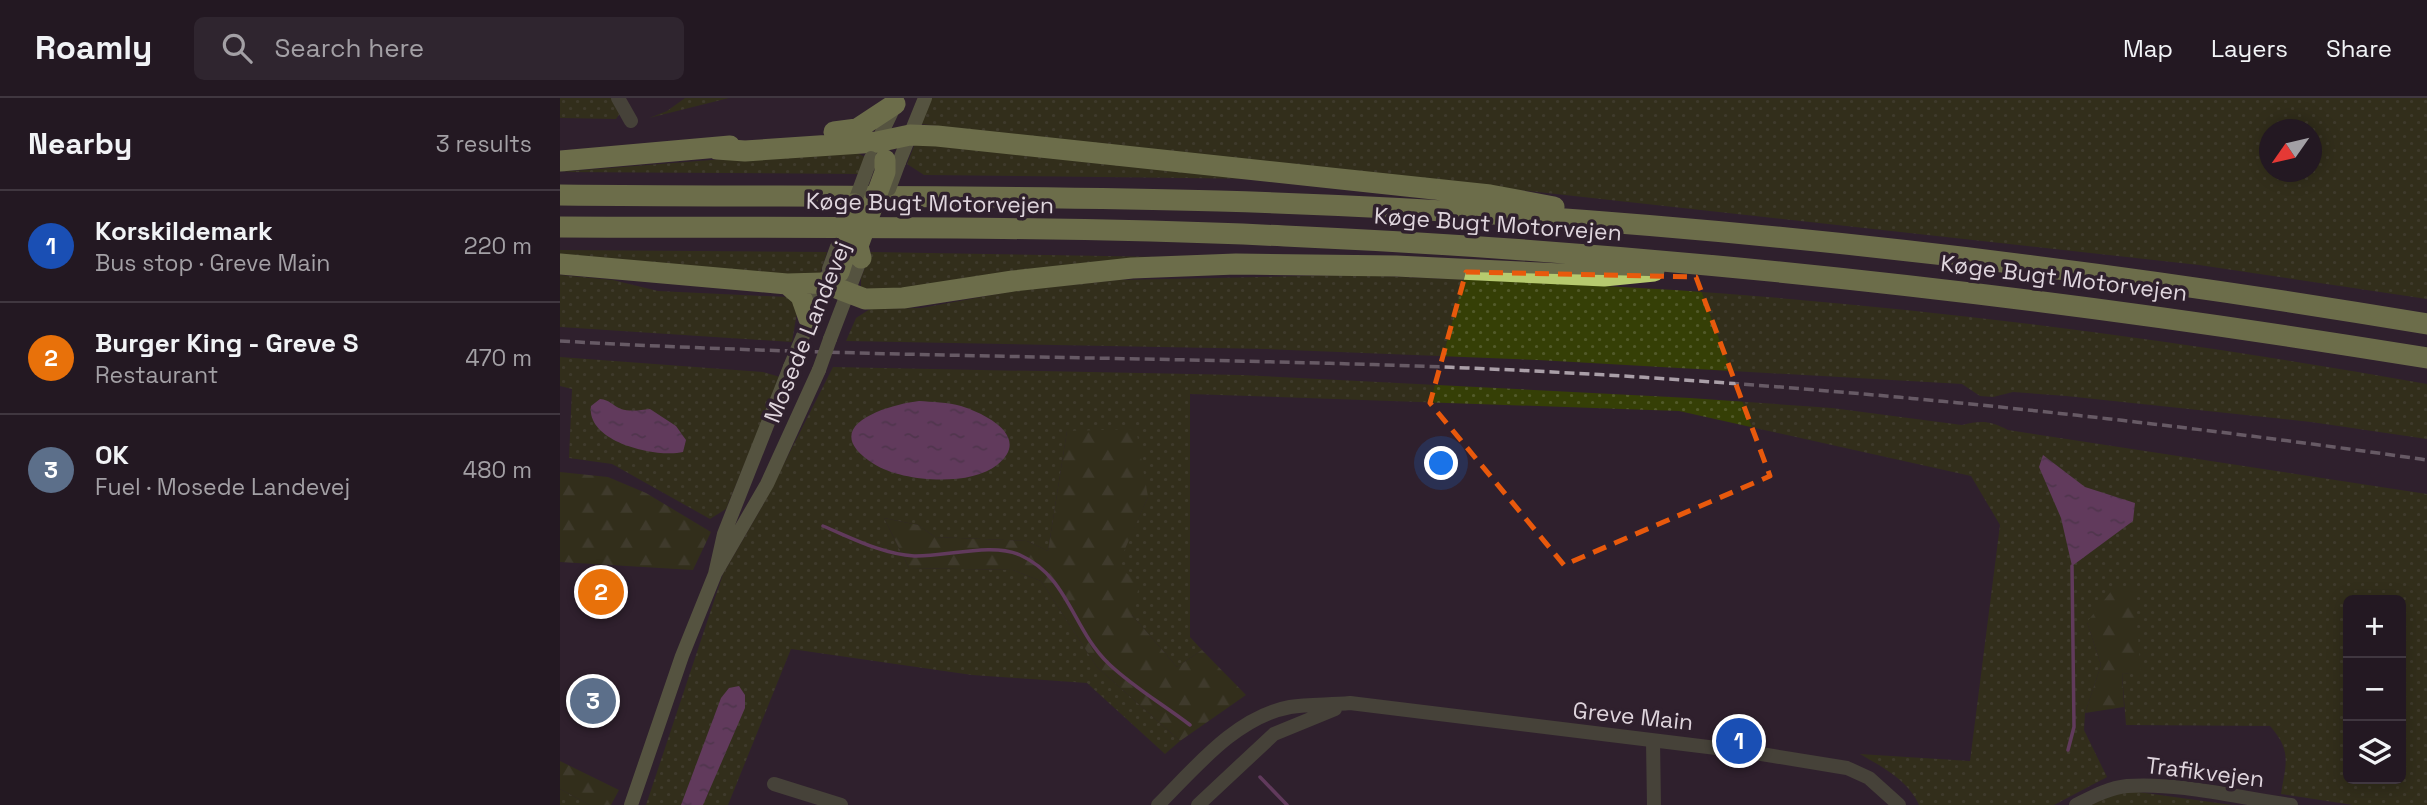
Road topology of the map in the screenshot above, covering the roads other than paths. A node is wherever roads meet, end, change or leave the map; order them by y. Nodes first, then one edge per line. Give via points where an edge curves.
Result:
1 (618, 98) edge
2 (896, 101) edge
3 (917, 117) edge
4 (631, 121) dead end
5 (717, 149) junction
6 (883, 156) junction
7 (560, 161) edge
8 (560, 195) edge
9 (854, 204) joint
10 (560, 227) edge
11 (1660, 228) junction
12 (560, 264) edge
13 (1697, 266) junction
14 (842, 275) junction
15 (787, 284) junction
16 (2427, 324) edge
17 (806, 328) junction
18 (2427, 358) edge
19 (715, 573) junction
20 (1350, 704) junction
21 (1653, 741) junction
22 (774, 784) dead end
23 (632, 805) edge
24 (841, 805) edge
25 (1158, 805) edge
26 (1198, 805) edge
27 (1654, 805) edge
28 (1899, 805) edge
29 (2076, 805) edge
30 (2291, 805) edge

1 - 4 street
2 - 5 highway via 857,129
2 - 6 main road
3 - 6 highway
3 - 11 highway via 937,136 1490,195
5 - 6 highway
5 - 7 highway
6 - 9 main road, bridge
6 - 14 highway, bridge via 885,172 858,246
8 - 11 highway, Køge Bugt Motorvejen via 1221,201 1510,215
9 - 14 highway, bridge via 857,215
10 - 13 highway, Køge Bugt Motorvejen via 1281,236 1490,247
11 - 16 highway, Køge Bugt Motorvejen via 2004,261
12 - 15 highway
13 - 14 highway via 1604,276 1396,266 1132,268 904,298 865,299
13 - 18 highway, Køge Bugt Motorvejen via 2011,295
14 - 15 highway
14 - 17 main road, Mosede Landevej
14 - 19 main road, Mosede Landevej, bridge via 830,339 818,370 767,484
15 - 17 highway via 800,296
17 - 19 main road, Mosede Landevej, bridge via 723,534
19 - 23 main road, Mosede Landevej
20 - 21 street, Greve Main
20 - 25 street, Greve Main via 1290,707 1263,716 1217,747
20 - 26 street, Greve Main via 1274,734
21 - 27 street
21 - 28 street, Greve Main via 1847,768 1868,778
22 - 24 street
29 - 30 street, Trafikvejen via 2124,786 2153,785

